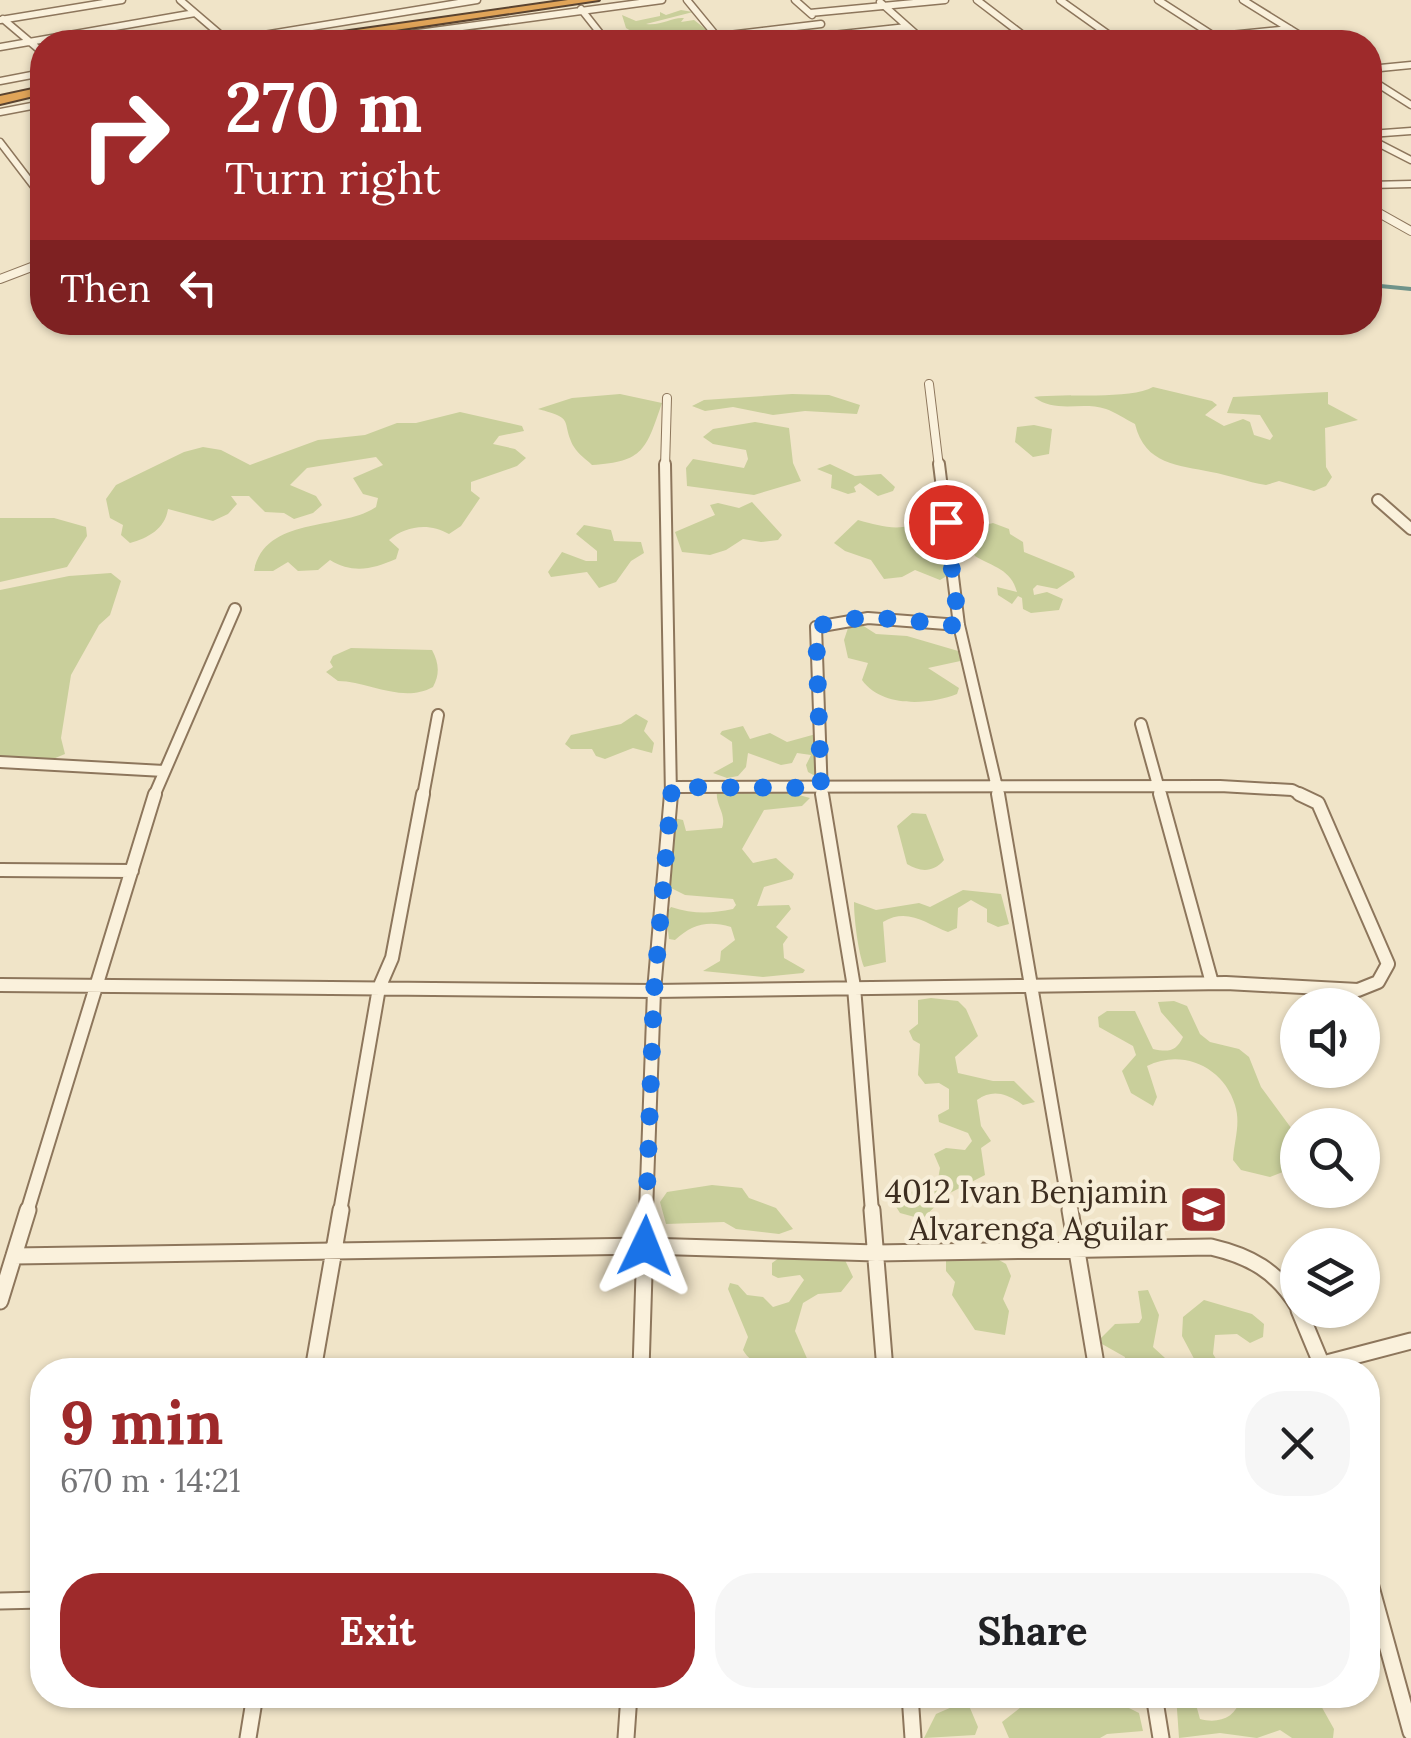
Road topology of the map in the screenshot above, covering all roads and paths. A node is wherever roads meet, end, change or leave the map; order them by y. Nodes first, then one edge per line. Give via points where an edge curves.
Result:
1 (122, 0) edge
2 (180, 0) edge
3 (477, 0) edge
4 (555, 0) edge
5 (594, 0) edge
6 (662, 0) edge
7 (687, 0) edge
8 (795, 0) edge
9 (876, 0) edge
10 (945, 0) edge
11 (976, 0) edge
12 (1060, 0) edge
13 (1158, 0) edge
14 (1243, 0) edge
15 (884, 5) junction
16 (581, 9) junction
17 (195, 13) junction
18 (810, 13) junction
19 (1, 19) edge
20 (820, 24) junction
21 (907, 27) junction
22 (1290, 29) joint
23 (98, 30) edge
24 (215, 30) edge
25 (294, 30) edge
26 (343, 30) edge
27 (370, 30) edge
28 (435, 30) edge
29 (598, 30) edge
30 (711, 30) edge
31 (782, 30) edge
32 (826, 30) edge
33 (882, 30) edge
34 (911, 30) edge
35 (1016, 30) edge
36 (1102, 30) edge
37 (1204, 30) edge
38 (1281, 30) edge
39 (30, 42) joint
40 (0, 47) edge
41 (1411, 65) edge
42 (1382, 68) edge
43 (30, 75) edge
44 (0, 81) edge
45 (1382, 87) edge
46 (30, 91) edge
47 (0, 97) edge
48 (1411, 105) edge
49 (30, 106) edge
50 (0, 112) edge
51 (1411, 131) edge
52 (1382, 135) edge
53 (0, 142) edge
54 (1382, 143) edge
55 (1411, 160) edge
56 (30, 181) edge
57 (1411, 184) edge
58 (1382, 185) edge
59 (1382, 215) edge
60 (1411, 231) edge
61 (30, 268) edge
62 (0, 280) edge
63 (929, 384) dead end
64 (667, 398) dead end
65 (1378, 500) dead end
66 (1411, 528) edge
67 (234, 609) dead end
68 (959, 626) junction
69 (438, 715) dead end
70 (1141, 724) dead end
71 (0, 762) edge
72 (164, 772) junction
73 (997, 786) junction
74 (1158, 786) junction
75 (672, 787) junction
76 (821, 788) junction
77 (0, 870) edge
78 (132, 871) junction
79 (1212, 983) junction
80 (0, 984) edge
81 (97, 986) junction
82 (854, 987) junction
83 (1030, 987) junction
84 (379, 988) junction
85 (654, 991) junction
86 (645, 1246) junction
87 (1076, 1247) junction
88 (334, 1251) junction
89 (876, 1253) junction
90 (14, 1256) junction
91 (1280, 1280) edge
92 (0, 1301) edge
93 (1307, 1328) edge
94 (1411, 1341) edge
95 (315, 1358) edge
96 (641, 1358) edge
97 (884, 1358) edge
98 (1096, 1358) edge
99 (1320, 1358) edge
100 (1354, 1358) edge
101 (0, 1600) edge
102 (30, 1600) edge
103 (1380, 1634) edge
104 (253, 1708) edge
105 (627, 1708) edge
106 (911, 1708) edge
107 (1156, 1708) edge
108 (1411, 1732) edge
109 (248, 1738) edge
110 (626, 1738) edge
111 (913, 1738) edge
112 (1161, 1738) edge

1 - 19 street
2 - 17 street
3 - 25 street
4 - 26 highway
5 - 27 highway
6 - 16 street
7 - 30 street
8 - 18 street
9 - 15 street
10 - 15 street
11 - 35 street
12 - 36 street
13 - 37 street
14 - 22 street
15 - 18 street
15 - 21 street
16 - 28 street
16 - 29 street
17 - 23 street
17 - 24 street
18 - 20 street
19 - 39 street
20 - 31 street
20 - 32 street
21 - 33 street
21 - 34 street
22 - 38 street
39 - 40 street
41 - 42 street
43 - 44 street
45 - 48 street
46 - 47 highway
49 - 50 street
51 - 52 street
53 - 56 street
54 - 55 street
57 - 58 street
59 - 60 street
61 - 62 street
63 - 68 street
64 - 75 street
65 - 66 street
67 - 72 street
68 - 73 street
68 - 76 street via 878,620 816,627
69 - 84 street via 392,958
70 - 74 street
71 - 72 street
72 - 78 street
73 - 74 street
73 - 76 street
73 - 83 street
74 - 79 street
74 - 79 street via 1292,790 1312,798 1388,964 1385,976 1358,990
75 - 76 street
75 - 85 street
76 - 82 street
77 - 78 street
78 - 81 street
79 - 83 street
80 - 81 street
81 - 84 street
81 - 90 street
82 - 83 street
82 - 85 street
82 - 89 street
83 - 87 street
84 - 85 street
84 - 88 street
85 - 86 street
86 - 88 street
86 - 89 street
86 - 96 street
87 - 89 street
87 - 91 street via 1211,1246 1249,1254
87 - 98 street
88 - 90 street
88 - 95 street
89 - 97 street
90 - 92 street
93 - 99 street
94 - 100 street
101 - 102 street
103 - 108 street
104 - 109 street
105 - 110 street
106 - 111 street
107 - 112 street

